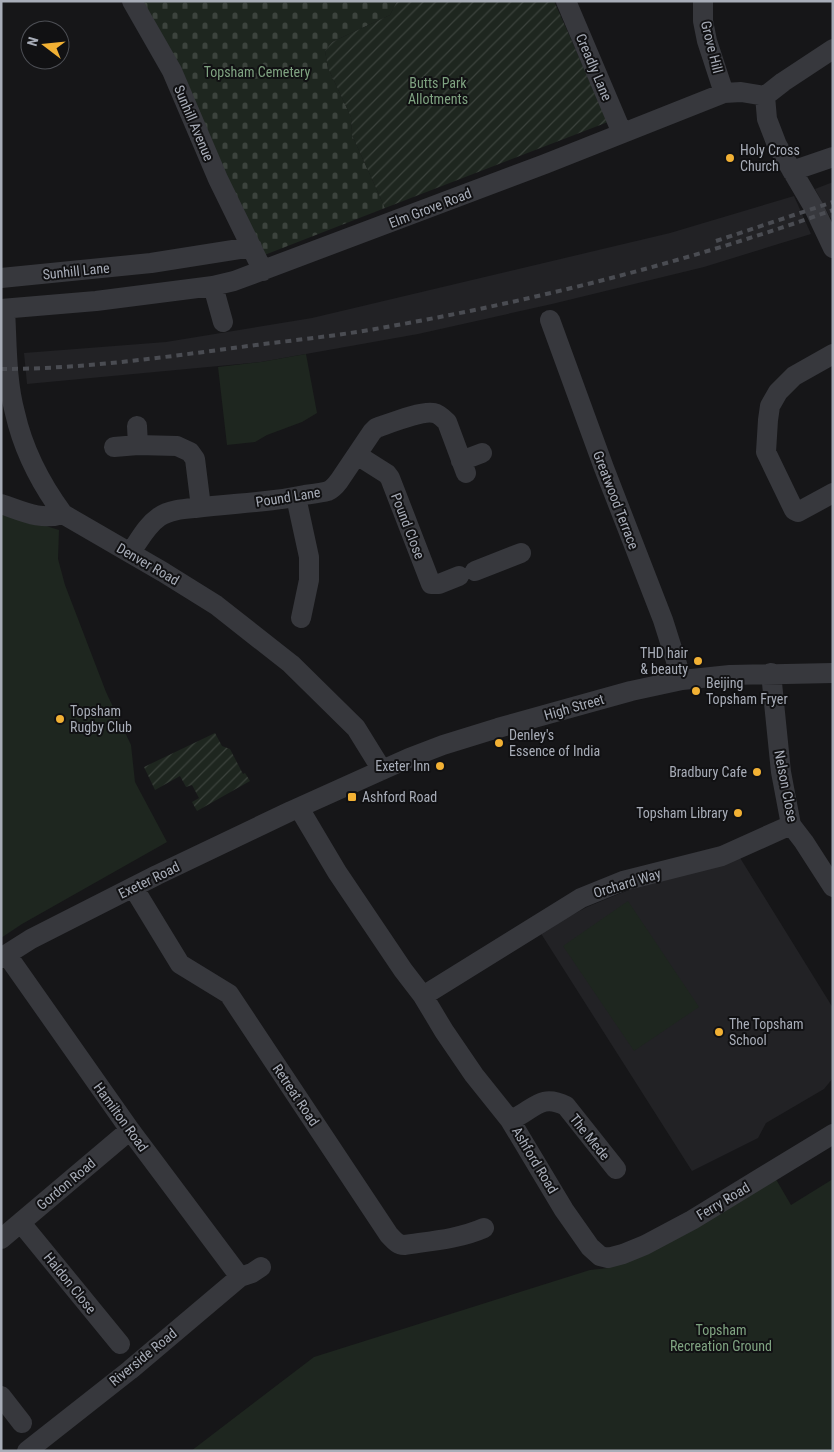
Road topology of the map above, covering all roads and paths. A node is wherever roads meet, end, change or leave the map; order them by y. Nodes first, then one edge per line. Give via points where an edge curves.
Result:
1 (132, 1) edge
2 (566, 1) edge
3 (703, 1) edge
4 (833, 49) edge
5 (724, 93) junction
6 (764, 96) junction
7 (622, 133) junction
8 (833, 158) edge
9 (792, 171) junction
10 (252, 247) junction
11 (833, 247) edge
12 (263, 270) junction
13 (1, 278) edge
14 (213, 286) junction
15 (3, 309) edge
16 (550, 320) dead end
17 (223, 322) dead end
18 (833, 354) edge
19 (114, 447) dead end
20 (482, 453) dead end
21 (358, 454) junction
22 (833, 493) edge
23 (296, 497) junction
24 (1, 504) edge
25 (201, 507) junction
26 (63, 514) junction
27 (130, 553) junction
28 (521, 553) dead end
29 (302, 618) dead end
30 (771, 673) junction
31 (833, 673) edge
32 (682, 680) junction
33 (382, 770) junction
34 (299, 808) junction
35 (791, 825) junction
36 (133, 887) junction
37 (833, 887) edge
38 (4, 956) edge
39 (423, 996) junction
40 (510, 1120) junction
41 (130, 1130) junction
42 (833, 1134) edge
43 (616, 1169) dead end
44 (21, 1222) junction
45 (484, 1228) dead end
46 (1, 1238) edge
47 (608, 1258) joint
48 (261, 1267) dead end
49 (240, 1277) junction
50 (120, 1344) dead end
51 (1, 1396) edge
52 (22, 1422) dead end
53 (27, 1451) edge

1 - 10 street, Sunhill Avenue via 172,71 218,179
2 - 7 street, Creadly Lane
3 - 5 street, Grove Hill via 707,40
4 - 6 street
5 - 6 street, Elm Grove Road
5 - 7 street, Elm Grove Road
6 - 9 street via 767,119
7 - 12 street, Elm Grove Road
8 - 9 street
9 - 11 street
10 - 12 street, Sunhill Avenue
10 - 13 street, Sunhill Lane via 151,263
12 - 14 street, Elm Grove Road
14 - 15 street, Elm Grove Road
14 - 17 street
15 - 26 street, Denver Road via 14,413 28,454
16 - 32 street, Greatwood Terrace via 663,620
18 - 22 street via 794,376 778,392 770,406 766,452 794,510 798,512
19 - 25 street via 138,435 190,452 195,459
20 - 21 street, Pound Lane via 464,467 447,422 429,412 376,428
21 - 23 street, Pound Lane via 333,488
21 - 28 street, Pound Close via 390,478 431,584 439,584
23 - 25 street, Pound Lane
23 - 29 street via 309,557 309,580
24 - 26 street via 37,516
25 - 27 street, Pound Lane via 165,513 148,528
26 - 27 street, Denver Road
27 - 33 street, Denver Road via 216,605 290,664 356,728
30 - 31 street, High Street
30 - 32 street, High Street
30 - 35 street, Nelson Close via 781,772
32 - 33 street, High Street via 498,728 443,745
33 - 34 street, High Street
34 - 36 street, Exeter Road
34 - 39 street, Ashford Road via 337,872
35 - 37 street, Nelson Close
35 - 39 street, Orchard Way via 722,856 623,881 580,898
36 - 38 street, Exeter Road
36 - 45 street, Retreat Road via 180,964 229,994 396,1242 404,1245 442,1240
38 - 41 street, Hamilton Road
39 - 40 street, Ashford Road via 474,1075
40 - 43 street, The Mede via 548,1100 566,1106
40 - 47 street, Ashford Road via 590,1247
41 - 44 street, Gordon Road
41 - 49 street, Hamilton Road
42 - 47 street, Ferry Road via 692,1220 645,1245
44 - 46 street, Gordon Road
44 - 50 street, Haldon Close
48 - 49 street, Riverside Road
49 - 53 street, Riverside Road
51 - 52 street

